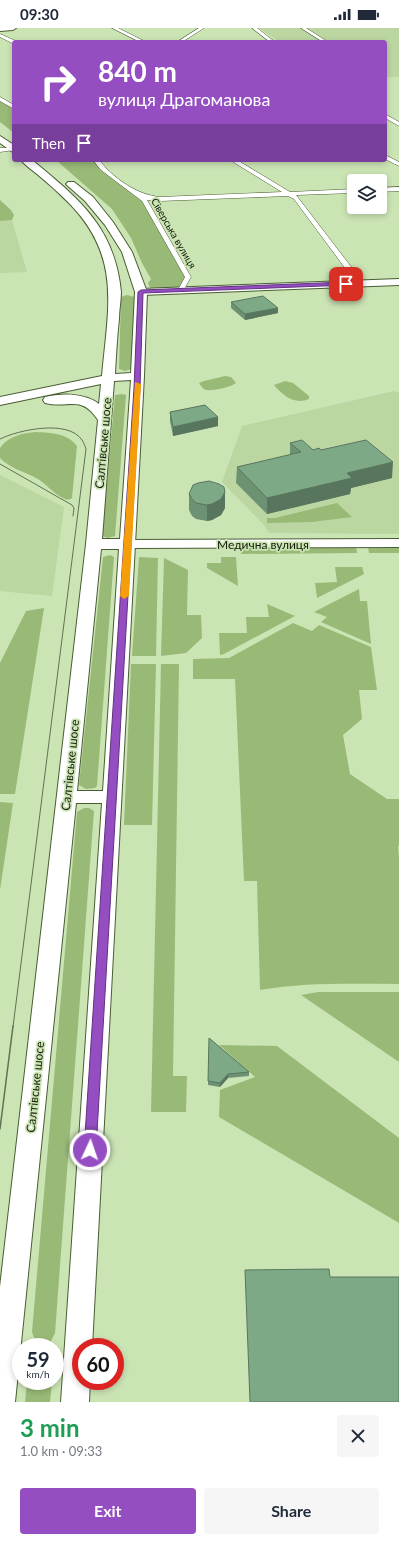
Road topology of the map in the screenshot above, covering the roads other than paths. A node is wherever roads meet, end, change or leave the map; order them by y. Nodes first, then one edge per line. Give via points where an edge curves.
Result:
1 (13, 28) edge
2 (114, 28) edge
3 (202, 28) edge
4 (254, 28) edge
5 (303, 28) edge
6 (0, 29) edge
7 (0, 35) edge
8 (140, 40) edge
9 (182, 40) edge
10 (270, 40) edge
11 (323, 40) edge
12 (12, 41) edge
13 (0, 99) edge
14 (12, 106) edge
15 (387, 117) edge
16 (399, 124) edge
17 (5, 135) edge
18 (12, 147) edge
19 (12, 149) edge
20 (0, 150) edge
21 (387, 158) edge
22 (28, 162) edge
23 (44, 162) edge
24 (97, 162) edge
25 (236, 162) edge
26 (399, 164) edge
27 (399, 189) edge
28 (387, 190) edge
29 (347, 192) edge
30 (135, 193) junction
31 (289, 195) junction
32 (399, 282) edge
33 (331, 285) junction
34 (181, 290) junction
35 (141, 292) junction
36 (115, 293) junction
37 (111, 355) junction
38 (137, 382) junction
39 (108, 384) junction
40 (52, 395) junction
41 (0, 401) edge
42 (0, 410) edge
43 (104, 420) junction
44 (399, 543) edge
45 (94, 544) junction
46 (127, 544) junction
47 (66, 796) junction
48 (112, 797) junction
49 (1, 1402) edge
50 (75, 1402) edge

1 - 6 main road
2 - 8 street
3 - 9 street
4 - 10 street
5 - 11 street
7 - 12 street
13 - 14 street
15 - 16 street
17 - 18 main road
19 - 20 street
21 - 26 street
22 - 36 main road, Салтівське шосе via 75,202 94,227 109,254
23 - 35 main road via 89,199 109,224 128,252
24 - 30 street, Сіверська вулиця via 102,169
25 - 31 street
27 - 28 street
29 - 31 street
30 - 31 street via 160,199
30 - 34 street, Сіверська вулиця via 150,208 188,277
31 - 33 street via 296,198 349,268
32 - 33 street
33 - 34 street
34 - 35 street
35 - 36 main road
35 - 38 main road
36 - 37 main road, Салтівське шосе
37 - 39 main road, Салтівське шосе
37 - 40 main road via 88,376
38 - 39 main road
38 - 46 main road
39 - 40 main road
39 - 43 main road, Салтівське шосе
40 - 41 main road
40 - 42 main road
40 - 43 main road via 85,400 99,410
43 - 45 main road, Салтівське шосе
44 - 46 street, Медична вулиця
45 - 46 main road
45 - 47 main road, Салтівське шосе
46 - 48 main road
47 - 48 main road
47 - 49 main road, Салтівське шосе
48 - 50 main road

